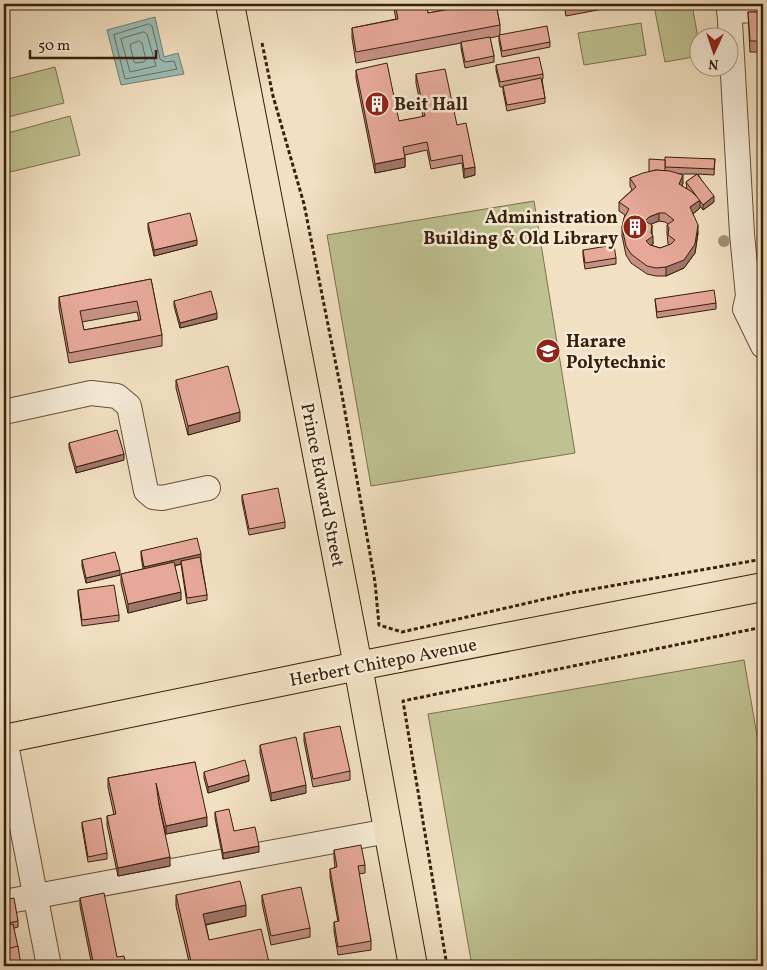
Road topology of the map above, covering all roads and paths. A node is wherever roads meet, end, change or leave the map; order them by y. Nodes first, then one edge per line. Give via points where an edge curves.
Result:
1 (230, 4) edge
2 (729, 7) edge
3 (763, 10) edge
4 (261, 40) dead end
5 (753, 235) edge
6 (755, 295) edge
7 (763, 346) edge
8 (4, 412) edge
9 (208, 488) dead end
10 (763, 559) edge
11 (763, 588) edge
12 (763, 627) edge
13 (358, 666) junction
14 (4, 737) edge
15 (388, 831) junction
16 (35, 896) junction
17 (4, 902) edge
18 (49, 966) edge
19 (413, 966) edge
20 (447, 966) edge

1 - 13 main road, Prince Edward Street
2 - 3 street
2 - 5 street
4 - 10 path via 273,96 304,204 325,306 375,582 379,625 402,632 571,593
5 - 6 street
6 - 7 street via 745,309
8 - 9 street via 91,393 117,396 129,406 146,491 153,497 162,498
11 - 13 main road, Herbert Chitepo Avenue
12 - 20 path via 403,701
13 - 14 main road, Herbert Chitepo Avenue
13 - 15 main road, Prince Edward Street
14 - 16 street
15 - 16 street
15 - 19 main road, Prince Edward Street
16 - 17 street
16 - 18 street

